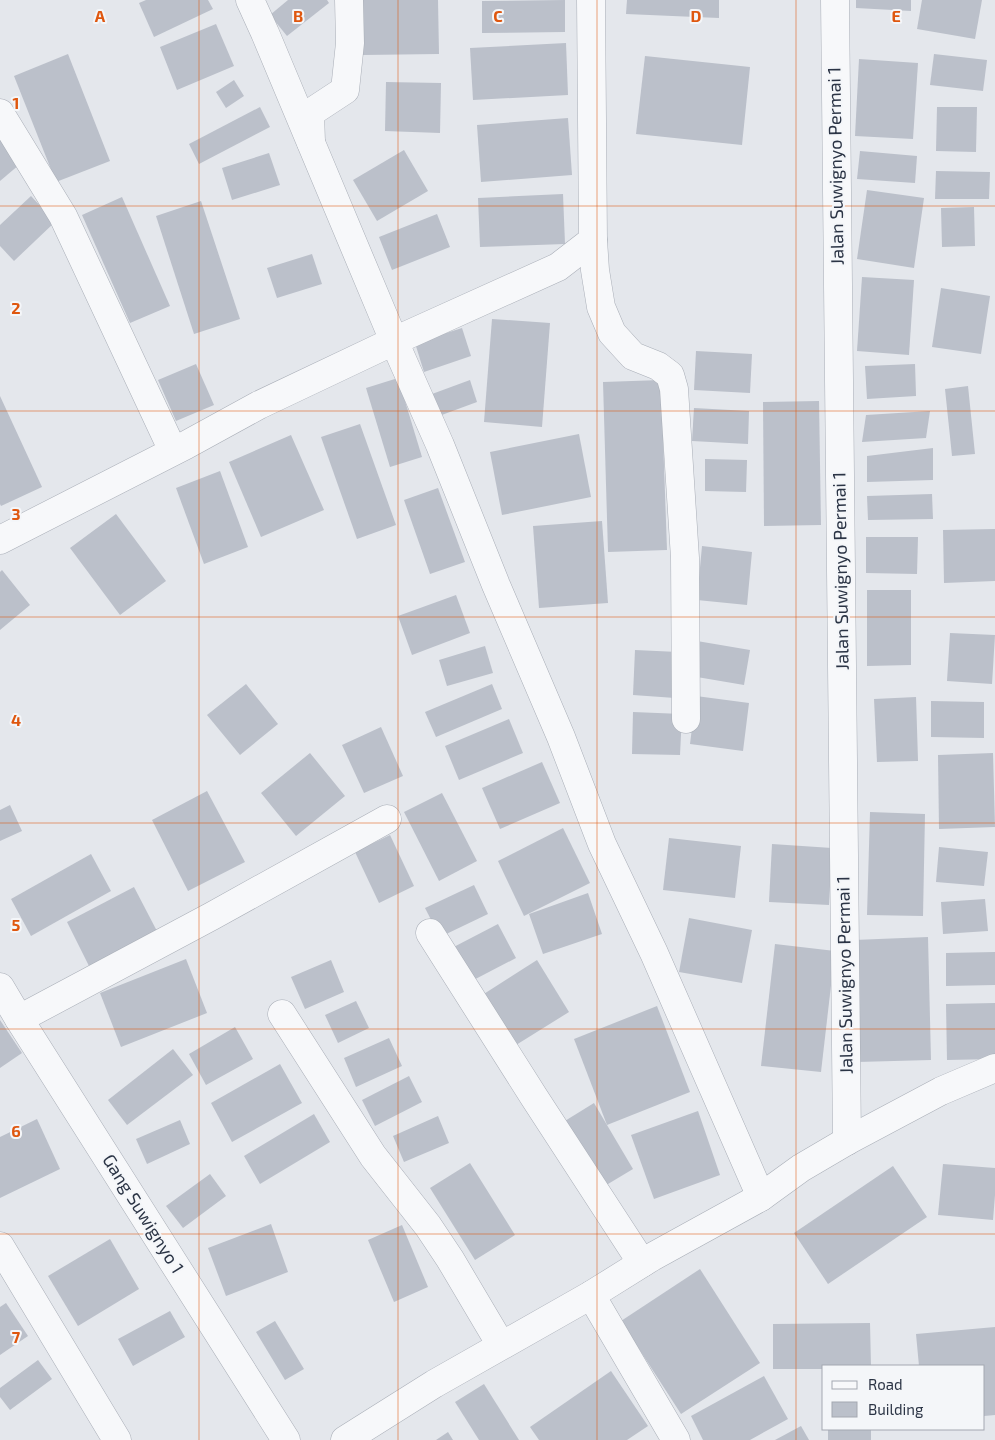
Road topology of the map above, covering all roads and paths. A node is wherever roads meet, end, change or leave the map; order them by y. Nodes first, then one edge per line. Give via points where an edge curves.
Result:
1 (250, 0) edge
2 (349, 0) edge
3 (591, 0) edge
4 (835, 0) edge
5 (0, 113) edge
6 (311, 142) junction
7 (594, 240) junction
8 (394, 341) junction
9 (173, 451) junction
10 (0, 540) edge
11 (686, 719) dead end
12 (387, 820) dead end
13 (430, 933) dead end
14 (0, 986) edge
15 (282, 1014) dead end
16 (19, 1019) junction
17 (995, 1068) edge
18 (847, 1141) junction
19 (761, 1197) junction
20 (0, 1246) edge
21 (642, 1263) junction
22 (591, 1295) junction
23 (501, 1345) junction
24 (117, 1440) edge
25 (286, 1440) edge
26 (345, 1440) edge
27 (676, 1440) edge

1 - 6 street
2 - 6 street via 346,90 310,114
3 - 7 street
4 - 18 street, Jalan Suwignyo Permai 1
5 - 9 street via 63,216
6 - 8 street
7 - 8 street via 558,267
7 - 11 street via 601,307 612,333 633,356 658,366 670,376 674,389 685,558
8 - 9 street via 259,405
8 - 19 street via 561,737 602,844 658,962
9 - 10 street
12 - 16 street
13 - 21 street
14 - 16 street, Gang Suwignyo 1
15 - 23 street via 373,1156 450,1259
16 - 25 street, Gang Suwignyo 1
17 - 18 street via 941,1091
18 - 19 street
19 - 21 street
20 - 24 street
21 - 22 street
22 - 23 street
22 - 27 street
23 - 26 street

